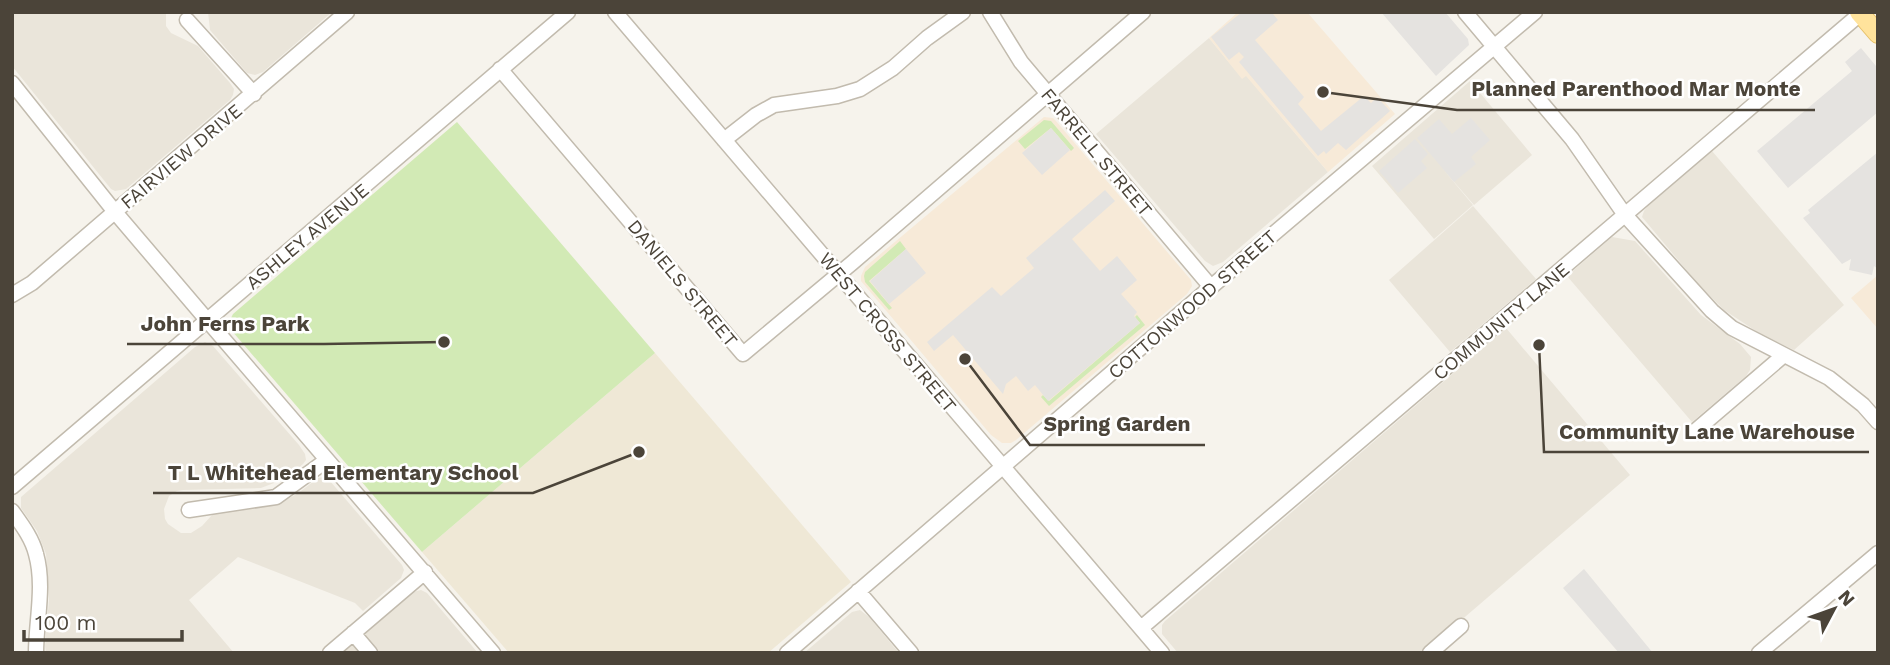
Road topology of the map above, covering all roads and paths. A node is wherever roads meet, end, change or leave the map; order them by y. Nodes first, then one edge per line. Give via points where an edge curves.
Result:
1 (347, 12) edge
2 (568, 12) edge
3 (615, 12) edge
4 (963, 12) edge
5 (990, 12) edge
6 (1143, 12) edge
7 (1465, 12) edge
8 (1535, 12) edge
9 (1860, 13) edge
10 (187, 20) dead end
11 (1878, 34) edge
12 (1494, 47) junction
13 (500, 69) junction
14 (12, 83) edge
15 (254, 94) junction
16 (1048, 94) junction
17 (724, 140) junction
18 (115, 212) junction
19 (1625, 215) junction
20 (839, 274) junction
21 (1211, 287) junction
22 (12, 295) edge
23 (206, 320) junction
24 (1784, 355) junction
25 (1878, 422) edge
26 (1694, 432) dead end
27 (327, 460) junction
28 (1003, 466) junction
29 (12, 486) edge
30 (189, 510) dead end
31 (12, 511) edge
32 (1878, 553) edge
33 (425, 572) junction
34 (858, 592) junction
35 (1461, 626) dead end
36 (1141, 628) junction
37 (353, 633) junction
38 (36, 653) edge
39 (330, 653) edge
40 (369, 653) edge
41 (493, 653) edge
42 (787, 653) edge
43 (911, 653) edge
44 (1162, 653) edge
45 (1430, 653) edge
46 (1759, 653) edge

1 - 15 street, FAIRVIEW DRIVE
2 - 13 street, ASHLEY AVENUE
3 - 17 street, WEST CROSS STREET
4 - 17 street via 860,89 774,105
5 - 16 street, FARRELL STREET via 1021,62
6 - 16 street, DANIELS STREET
7 - 12 street
8 - 12 street, COTTONWOOD STREET
9 - 11 main road
9 - 19 street, COMMUNITY LANE
10 - 15 street
12 - 19 street via 1572,139
12 - 21 street, COTTONWOOD STREET
13 - 20 street, DANIELS STREET via 743,354
13 - 23 street, ASHLEY AVENUE
14 - 18 street
15 - 18 street, FAIRVIEW DRIVE
16 - 20 street, DANIELS STREET
16 - 21 street, FARRELL STREET
17 - 20 street, WEST CROSS STREET
18 - 22 street, FAIRVIEW DRIVE
18 - 23 street
19 - 24 street via 1712,311 1732,328
19 - 36 street, COMMUNITY LANE
20 - 28 street, WEST CROSS STREET
21 - 28 street, COTTONWOOD STREET
23 - 27 street
23 - 29 street, ASHLEY AVENUE
24 - 25 street via 1829,378
24 - 26 street
27 - 30 street via 276,497
27 - 33 street
28 - 34 street, COTTONWOOD STREET
28 - 36 street, WEST CROSS STREET
31 - 38 street via 37,556
32 - 46 street
33 - 37 street
33 - 41 street
34 - 42 street, COTTONWOOD STREET
34 - 43 street
35 - 45 street
36 - 44 street, WEST CROSS STREET
37 - 39 street
37 - 40 street

